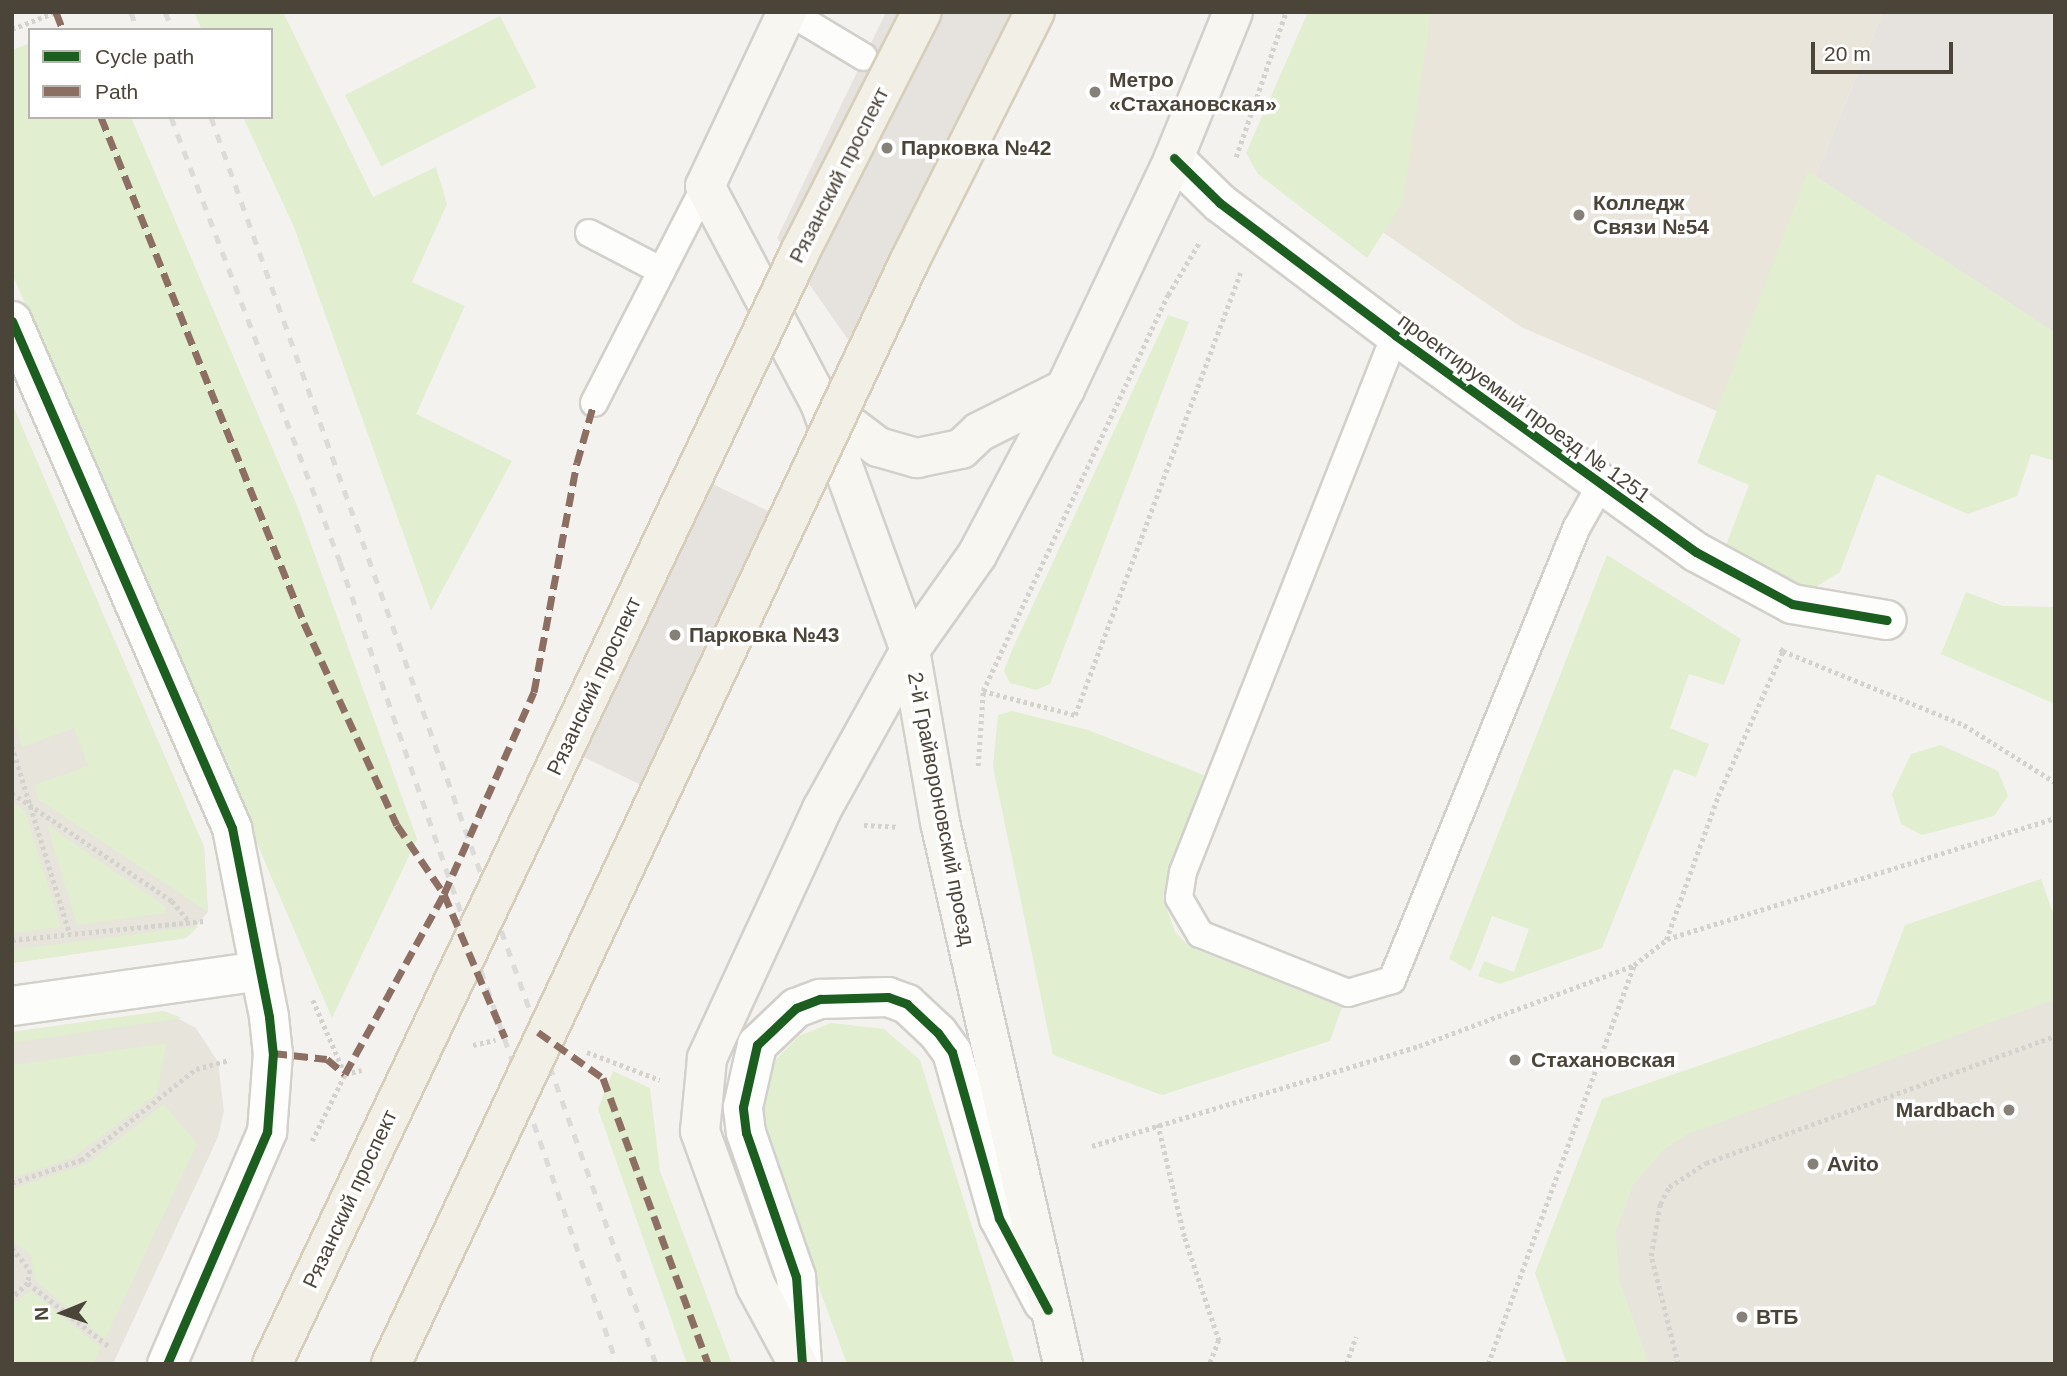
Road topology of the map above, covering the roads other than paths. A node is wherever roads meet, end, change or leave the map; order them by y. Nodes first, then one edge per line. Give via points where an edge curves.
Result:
1 (788, 12) edge
2 (922, 12) edge
3 (1035, 12) edge
4 (1233, 12) edge
5 (864, 57) dead end
6 (1174, 158) junction
7 (705, 186) junction
8 (589, 233) dead end
9 (662, 271) junction
10 (12, 321) edge
11 (1395, 335) junction
12 (1065, 389) junction
13 (594, 403) dead end
14 (820, 403) junction
15 (1599, 488) junction
16 (1887, 620) dead end
17 (910, 650) junction
18 (261, 971) junction
19 (12, 1006) edge
20 (1048, 1310) junction
21 (167, 1364) edge
22 (272, 1364) edge
23 (391, 1364) edge
24 (800, 1364) edge
25 (1063, 1364) edge

1 - 5 lane
1 - 7 main road
2 - 22 main road, Рязанский проспект, bridge via 800,252
3 - 23 main road, bridge via 909,262
4 - 6 main road
6 - 11 street, проектируемый проезд № 1251 via 1220,203
6 - 12 main road
7 - 9 lane
7 - 14 main road
8 - 9 lane
9 - 13 lane
10 - 18 street via 232,828
11 - 15 street, проектируемый проезд № 1251
11 - 15 lane via 1183,872 1179,898 1200,934 1348,993 1392,980 1577,527
12 - 14 main road via 979,432 961,449 928,458 877,447
12 - 17 main road via 977,555
14 - 17 main road
15 - 16 street, проектируемый проезд № 1251 via 1696,552 1792,604
17 - 20 main road, 2-й Грайвороновский проезд via 940,822 1028,1187
17 - 24 main road, 2-й Грайвороновский проезд via 816,822 706,1058 698,1094 700,1131 756,1286
18 - 19 street
18 - 21 street via 274,1053 267,1132
20 - 24 street via 999,1218 952,1052 907,1004 888,997 820,999 796,1008 757,1045 743,1107 746,1132 796,1277
20 - 25 main road, 2-й Грайвороновский проезд

